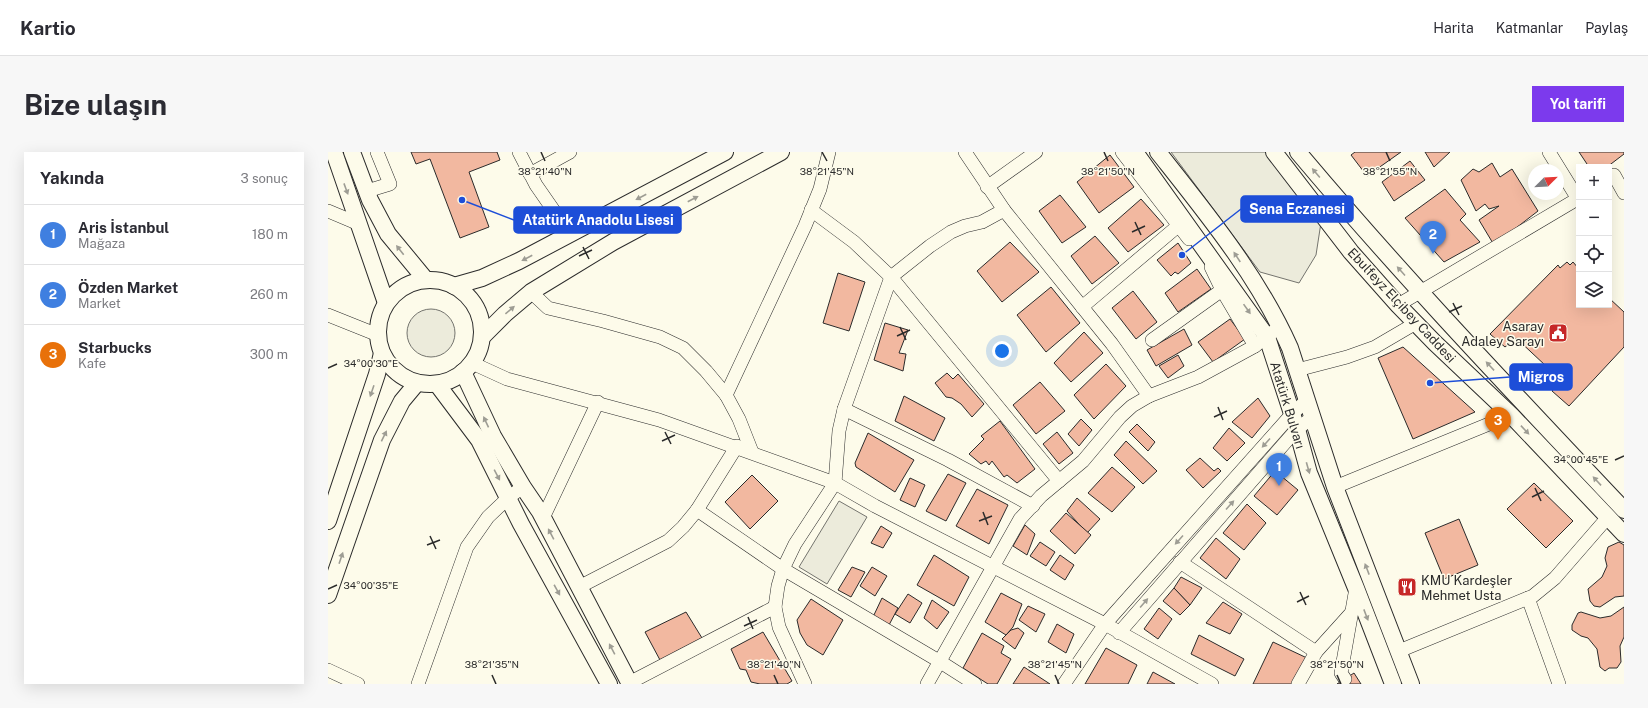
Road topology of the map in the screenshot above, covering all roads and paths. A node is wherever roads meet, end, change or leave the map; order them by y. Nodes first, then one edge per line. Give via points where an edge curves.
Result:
1 (334, 152) edge
2 (352, 152) edge
3 (377, 152) edge
4 (519, 152) edge
5 (570, 152) edge
6 (725, 152) edge
7 (781, 152) edge
8 (829, 152) edge
9 (965, 152) edge
10 (1036, 152) edge
11 (1122, 152) edge
12 (1134, 152) edge
13 (1158, 152) edge
14 (1274, 152) edge
15 (1298, 152) edge
16 (1549, 152) edge
17 (530, 174) junction
18 (1616, 174) edge
19 (987, 187) junction
20 (367, 191) junction
21 (1624, 193) edge
22 (1576, 195) edge
23 (1576, 199) edge
24 (811, 210) junction
25 (1004, 210) junction
26 (328, 211) edge
27 (359, 224) junction
28 (1178, 226) junction
29 (570, 234) junction
30 (891, 277) junction
31 (426, 280) junction
32 (454, 286) junction
33 (1222, 290) junction
34 (531, 292) junction
35 (1421, 292) junction
36 (386, 303) junction
37 (1398, 305) junction
38 (1082, 307) junction
39 (328, 315) edge
40 (1416, 323) junction
41 (1280, 326) junction
42 (378, 335) junction
43 (482, 337) junction
44 (1152, 340) dead end
45 (1261, 341) junction
46 (382, 353) junction
47 (468, 368) junction
48 (1297, 370) junction
49 (417, 383) junction
50 (437, 384) junction
51 (726, 395) junction
52 (1149, 396) junction
53 (1307, 400) junction
54 (598, 402) junction
55 (844, 408) junction
56 (1292, 414) junction
57 (1511, 415) junction
58 (1313, 417) junction
59 (1297, 430) junction
60 (737, 446) junction
61 (752, 452) junction
62 (1059, 481) junction
63 (835, 482) junction
64 (1335, 486) junction
65 (523, 487) junction
66 (509, 497) junction
67 (1033, 506) junction
68 (1624, 508) edge
69 (696, 510) junction
70 (1608, 517) junction
71 (543, 518) junction
72 (328, 521) edge
73 (1624, 534) edge
74 (1180, 562) junction
75 (993, 566) junction
76 (783, 569) junction
77 (579, 587) junction
78 (1356, 588) junction
79 (328, 595) edge
80 (1528, 598) junction
81 (775, 607) junction
82 (1352, 612) junction
83 (1105, 624) junction
84 (1119, 633) junction
85 (1398, 651) junction
86 (1316, 652) junction
87 (939, 661) junction
88 (328, 670) edge
89 (1345, 679) dead end
90 (358, 684) edge
91 (418, 684) edge
92 (608, 684) edge
93 (630, 684) edge
94 (804, 684) edge
95 (927, 684) edge
96 (975, 684) edge
97 (1064, 684) edge
98 (1212, 684) edge
99 (1298, 684) edge
100 (1393, 684) edge
101 (1411, 684) edge
102 (1559, 684) edge

1 -> 27 main road
2 - 20 main road
3 - 20 street via 390,184
4 - 17 street
5 - 17 street
6 -> 29 main road
34 -> 7 main road via 613,242
8 - 24 street via 820,188
9 - 19 street
10 - 19 street
11 - 28 street
12 -> 45 main road, Atatürk Bulvarı
41 -> 13 main road, Atatürk Bulvarı via 1220,230
14 - 37 main road, Ebulfeyz Elçibey Caddesi via 1351,252
35 -> 15 main road, Ebulfeyz Elçibey Caddesi
16 - 22 street
17 - 29 street
18 - 21 street
19 - 25 street
31 -> 20 main road via 388,234
23 - 35 street
24 - 30 street via 854,242
24 - 51 street
25 - 30 street via 982,222 951,232
25 - 38 street
26 - 27 street
27 - 36 main road
28 - 33 street via 1212,268
28 - 38 street
29 -> 32 main road via 500,270
30 - 55 street
30 - 62 street
31 - 32 main road
31 - 36 main road via 410,284
32 - 43 main road via 469,298 478,313
33 - 44 street
33 - 45 street
43 -> 34 main road
34 - 51 street via 548,308 660,337 683,348
35 - 37 street
68 -> 35 main road, Ebulfeyz Elçibey Caddesi
36 - 42 main road via 379,319
37 - 40 main road, Ebulfeyz Elçibey Caddesi
38 - 52 street
39 - 42 street
40 - 48 street via 1375,347
40 - 57 main road, Ebulfeyz Elçibey Caddesi
41 - 45 street
41 - 48 main road, Atatürk Bulvarı
42 - 46 main road
43 - 47 main road via 479,349
45 - 52 street via 1198,377
45 - 56 main road, Atatürk Bulvarı
46 - 49 main road via 393,369
46 -> 72 main road
47 - 50 main road via 457,377
47 - 54 street
65 -> 47 main road via 493,436
48 - 53 main road, Atatürk Bulvarı
49 - 50 main road
79 -> 49 main road via 382,440 402,402
50 -> 66 main road via 479,440
51 - 61 street
52 - 62 street via 1120,417 1083,461
53 - 56 street
53 - 58 main road, Atatürk Bulvarı
54 - 60 street
54 - 71 street
55 - 63 street via 839,430
55 - 67 street
56 - 59 main road, Atatürk Bulvarı
56 -> 83 street
57 - 64 street
57 -> 70 main road, Ebulfeyz Elçibey Caddesi
58 - 59 street
58 - 64 main road, Atatürk Bulvarı
74 -> 59 street
59 -> 78 main road, Atatürk Bulvarı via 1309,473
60 - 61 street
60 - 69 street
61 - 63 street
62 - 67 street
63 - 75 street via 875,506
63 - 76 street via 795,544
85 -> 64 main road, Atatürk Bulvarı
65 - 66 street
65 - 71 main road
66 - 91 street via 488,517 467,547
66 -> 92 main road via 521,524
67 - 75 street via 1020,519
69 - 76 street
69 - 77 street via 683,527 668,540
70 - 73 main road, Ebulfeyz Elçibey Caddesi
70 - 80 street via 1555,578
77 -> 71 main road
84 -> 74 street
74 - 86 street
75 - 83 street
75 - 87 street
76 - 81 street
76 - 87 street
93 -> 77 main road
78 - 82 street
78 -> 100 main road, Atatürk Bulvarı
80 - 85 street
80 - 102 street
81 - 93 street
81 - 94 street via 779,627
82 - 86 street
82 - 89 street via 1341,673
83 - 84 street
83 - 97 street
84 - 98 street
85 - 101 main road, Atatürk Bulvarı
86 - 99 street
87 - 95 street
87 - 96 street
88 - 90 street

